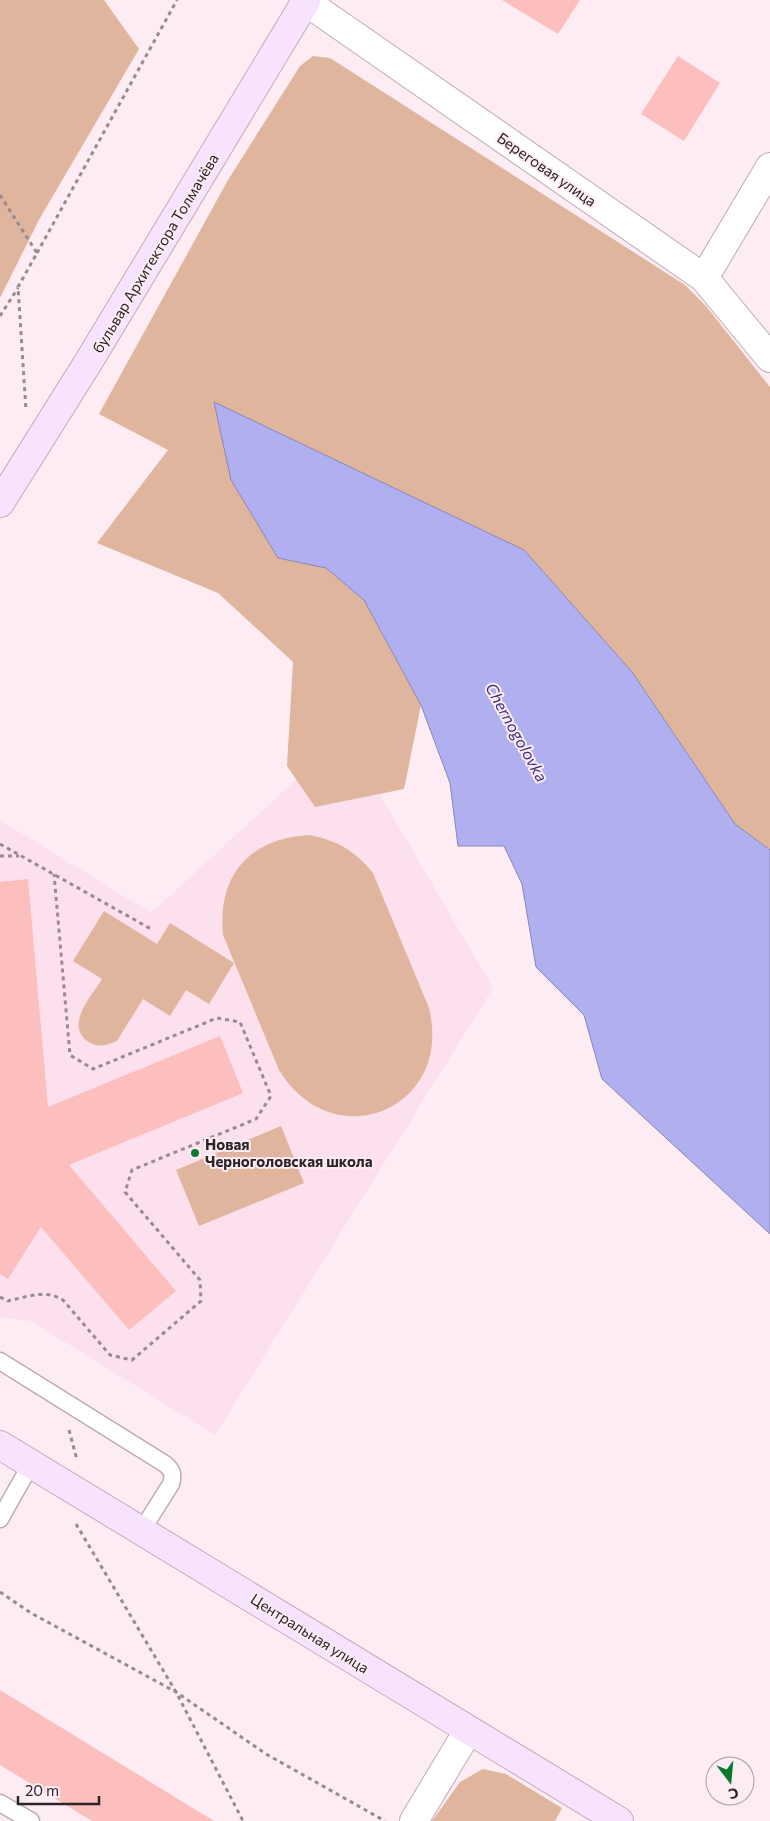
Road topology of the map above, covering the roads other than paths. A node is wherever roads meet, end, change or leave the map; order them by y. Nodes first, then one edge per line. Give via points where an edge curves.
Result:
1 (306, 0) edge
2 (770, 167) edge
3 (704, 278) junction
4 (770, 358) edge
5 (0, 503) edge
6 (0, 1361) edge
7 (0, 1445) edge
8 (31, 1464) junction
9 (0, 1519) edge
10 (142, 1530) junction
11 (468, 1730) junction
12 (0, 1803) edge
13 (31, 1821) edge
14 (414, 1821) edge
15 (619, 1821) edge

1 - 3 street, Береговая улица
1 - 5 street, бульвар Архитектора Толмачёва
2 - 3 street
3 - 4 street, Береговая улица
6 - 10 lane via 171,1470 171,1484
7 - 8 street, Центральная улица
8 - 9 lane
8 - 10 street, Центральная улица
10 - 11 street, Центральная улица
11 - 14 street
11 - 15 street, Центральная улица
12 - 13 lane

